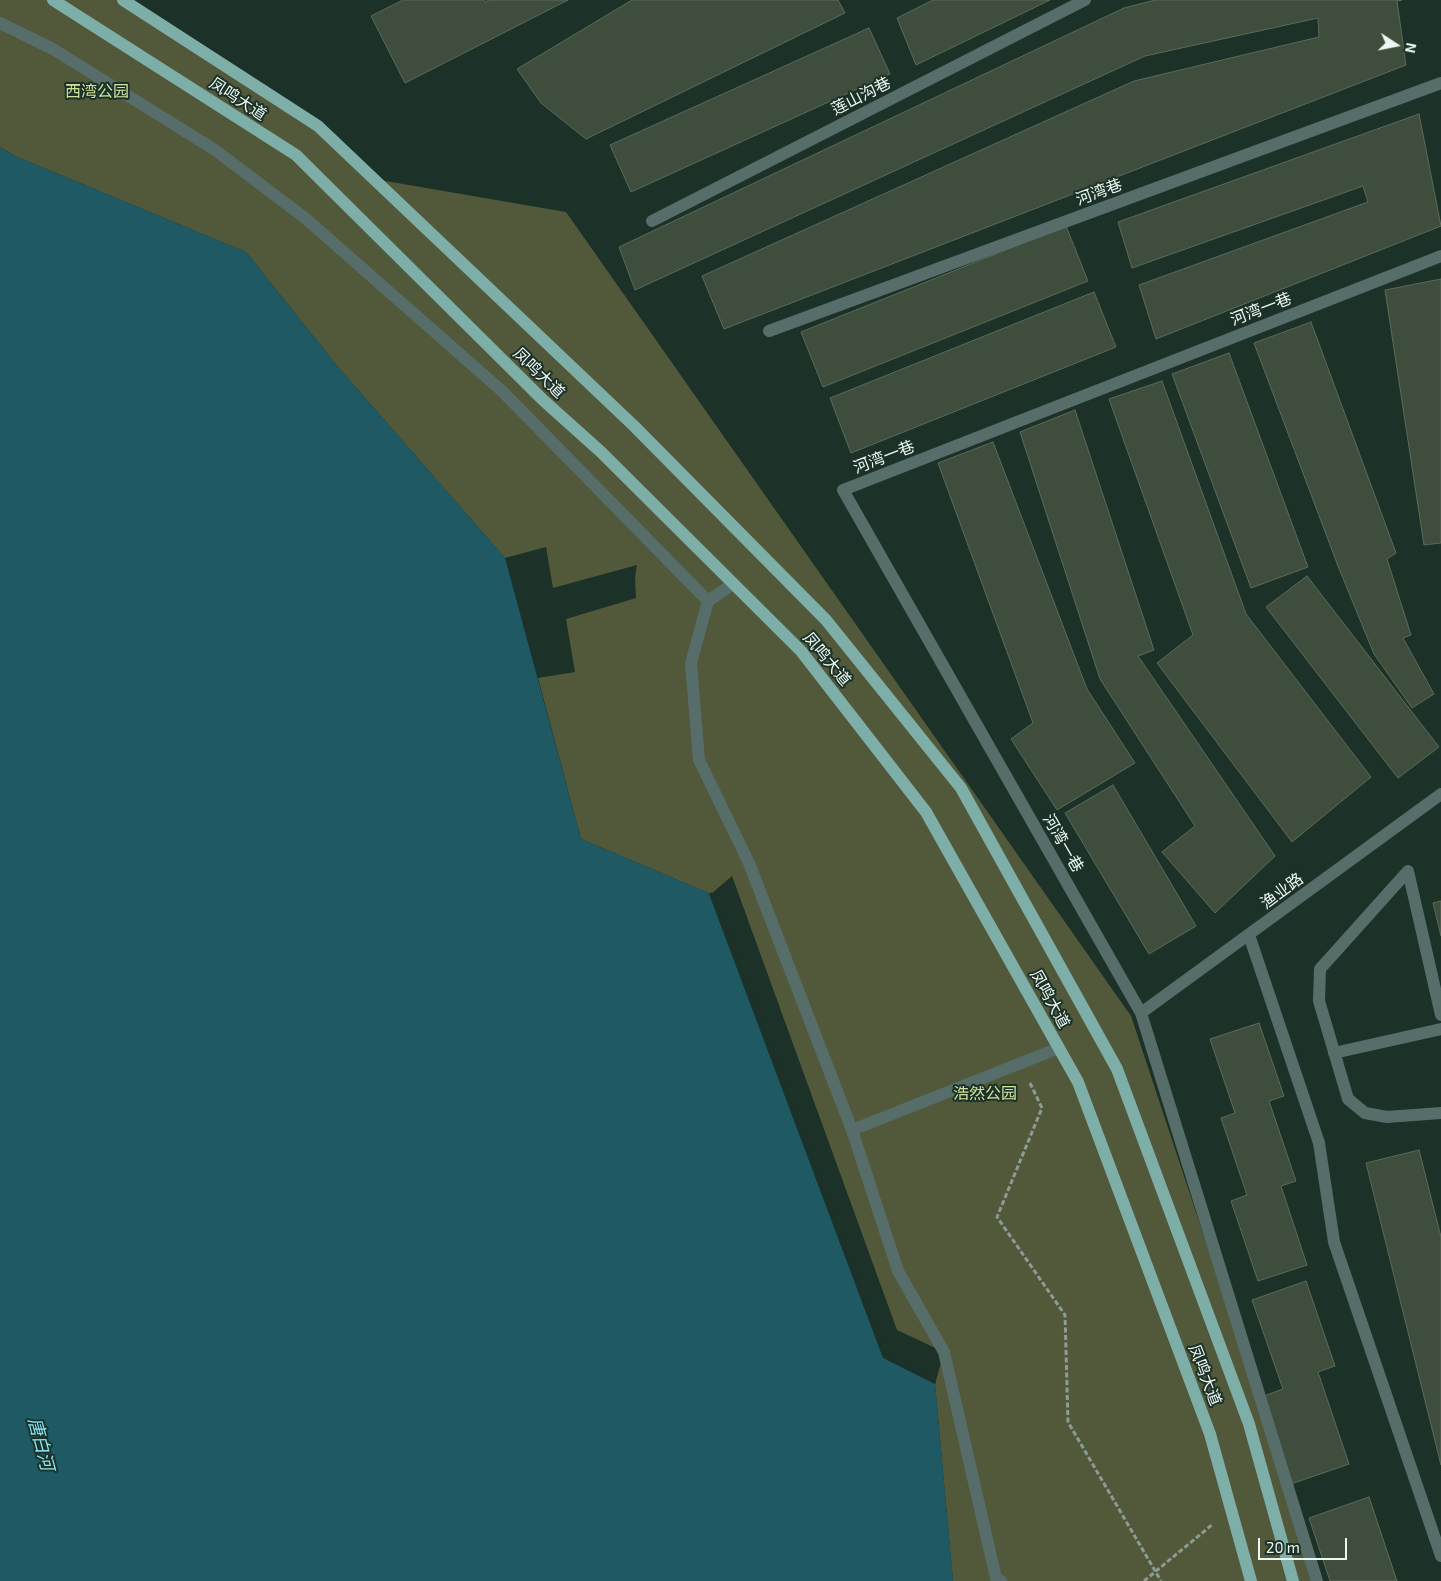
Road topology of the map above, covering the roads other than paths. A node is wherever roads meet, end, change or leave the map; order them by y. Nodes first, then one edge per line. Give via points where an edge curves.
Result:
1 (53, 0) edge
2 (123, 0) edge
3 (1085, 0) edge
4 (0, 23) edge
5 (1441, 83) edge
6 (652, 220) dead end
7 (1441, 256) edge
8 (769, 331) dead end
9 (733, 584) junction
10 (708, 601) junction
11 (1441, 794) edge
12 (1249, 934) junction
13 (1141, 1013) junction
14 (1441, 1015) edge
15 (1441, 1029) edge
16 (1059, 1048) junction
17 (1334, 1054) junction
18 (1441, 1113) edge
19 (852, 1130) junction
20 (1441, 1556) edge
21 (1001, 1581) edge
22 (1251, 1581) edge
23 (1293, 1581) edge
24 (1317, 1581) edge

1 - 9 main road, 凤鸣大道 via 296,155
2 - 23 main road, 凤鸣大道 via 318,126 634,426 826,620 961,788 1117,1069 1249,1424
3 - 6 street, 莲山沟巷
4 - 10 street via 52,50 215,150 305,218 502,391
5 - 8 street, 河湾巷
7 - 13 street, 河湾一巷 via 844,490
9 - 10 street
9 - 16 main road, 凤鸣大道 via 801,651 926,812
10 - 19 street via 691,663 699,760 749,863
11 - 12 street, 渔业路
12 - 13 street, 渔业路
12 - 20 street via 1319,1143 1334,1242
13 - 24 street
14 - 17 street via 1408,871 1320,969 1319,1001
15 - 17 street
16 - 19 street
16 - 22 main road, 凤鸣大道 via 1078,1082 1203,1415
17 - 18 street via 1348,1099 1365,1113 1387,1117
19 - 21 street via 898,1271 944,1352 996,1578

